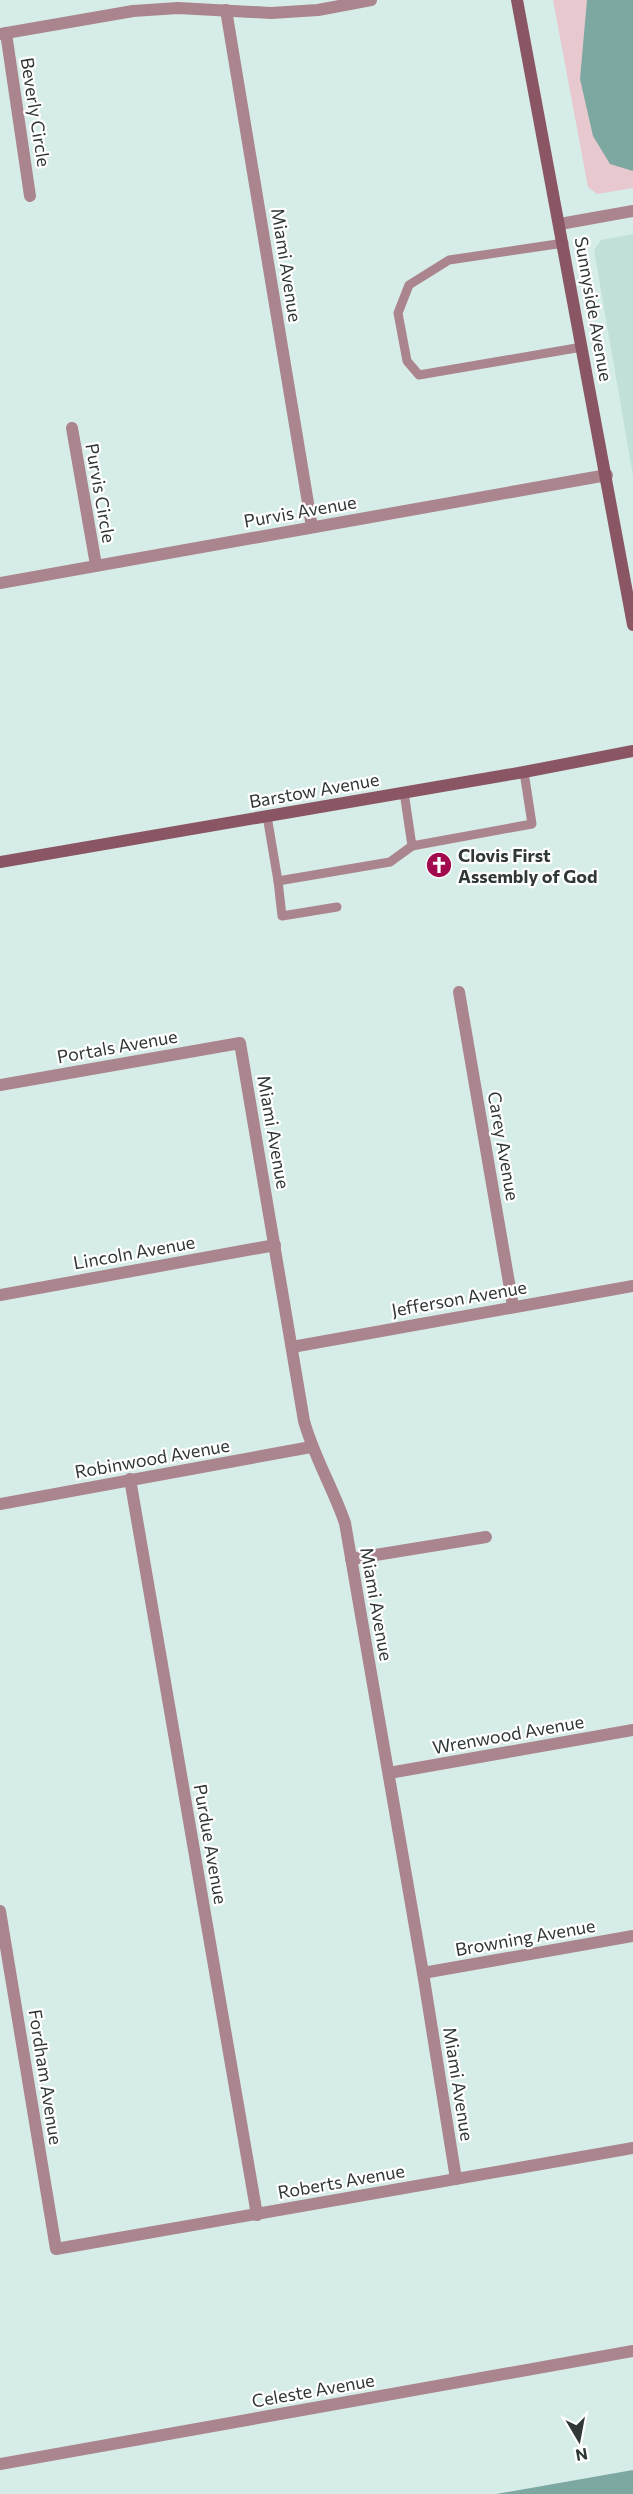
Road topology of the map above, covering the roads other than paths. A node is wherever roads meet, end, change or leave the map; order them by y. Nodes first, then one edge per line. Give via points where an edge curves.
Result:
1 (371, 0) edge
2 (517, 0) edge
3 (226, 10) junction
4 (3, 33) edge
5 (30, 196) dead end
6 (633, 212) edge
7 (560, 224) junction
8 (564, 243) junction
9 (582, 347) junction
10 (72, 428) dead end
11 (607, 475) junction
12 (312, 527) junction
13 (96, 565) junction
14 (0, 583) edge
15 (633, 625) edge
16 (633, 751) edge
17 (524, 772) junction
18 (404, 792) junction
19 (267, 816) junction
20 (412, 846) junction
21 (0, 862) edge
22 (278, 882) junction
23 (337, 907) dead end
24 (459, 992) dead end
25 (240, 1043) joint
26 (0, 1085) edge
27 (275, 1245) junction
28 (633, 1286) edge
29 (0, 1295) edge
30 (513, 1306) junction
31 (292, 1347) junction
32 (311, 1448) junction
33 (130, 1479) junction
34 (0, 1504) edge
35 (486, 1537) dead end
36 (351, 1558) junction
37 (633, 1730) edge
38 (389, 1773) junction
39 (0, 1911) edge
40 (2, 1935) edge
41 (633, 1936) edge
42 (423, 1973) junction
43 (633, 2148) edge
44 (456, 2179) junction
45 (257, 2214) junction
46 (56, 2249) joint
47 (633, 2351) edge
48 (0, 2464) edge

1 - 3 street via 318,10
2 - 7 main road, Sunnyside Avenue
3 - 4 street via 133,11
3 - 12 street, Miami Avenue
4 - 5 street, Beverly Circle
6 - 7 street
7 - 8 main road, Sunnyside Avenue
8 - 9 main road, Sunnyside Avenue
8 - 9 lane via 449,260 409,285 398,313 407,361 419,375
9 - 11 main road, Sunnyside Avenue
10 - 13 street, Purvis Circle
11 - 12 street, Purvis Avenue
11 - 15 main road, Sunnyside Avenue
12 - 13 street, Purvis Avenue
13 - 14 street, Purvis Avenue
16 - 17 main road, Barstow Avenue
17 - 18 main road, Barstow Avenue
17 - 20 lane via 532,825
18 - 19 main road, Barstow Avenue
18 - 20 lane
19 - 21 main road, Barstow Avenue
19 - 22 lane
20 - 22 lane via 390,862
22 - 23 lane via 282,916
24 - 30 street, Carey Avenue
25 - 26 street, Portals Avenue
25 - 27 street, Miami Avenue
27 - 29 street, Lincoln Avenue
27 - 31 street, Miami Avenue
28 - 30 street, Jefferson Avenue
30 - 31 street, Jefferson Avenue
31 - 32 street, Miami Avenue
32 - 33 street, Robinwood Avenue
32 - 36 street, Miami Avenue via 335,1494
33 - 34 street, Robinwood Avenue
33 - 45 street, Purdue Avenue
35 - 36 street
36 - 38 street, Miami Avenue
37 - 38 street, Wrenwood Avenue
38 - 42 street, Miami Avenue
39 - 40 street, Fordham Avenue
40 - 46 street, Fordham Avenue
41 - 42 street, Browning Avenue
42 - 44 street, Miami Avenue
43 - 44 street, Roberts Avenue
44 - 45 street, Roberts Avenue
45 - 46 street, Roberts Avenue
47 - 48 street, Celeste Avenue

